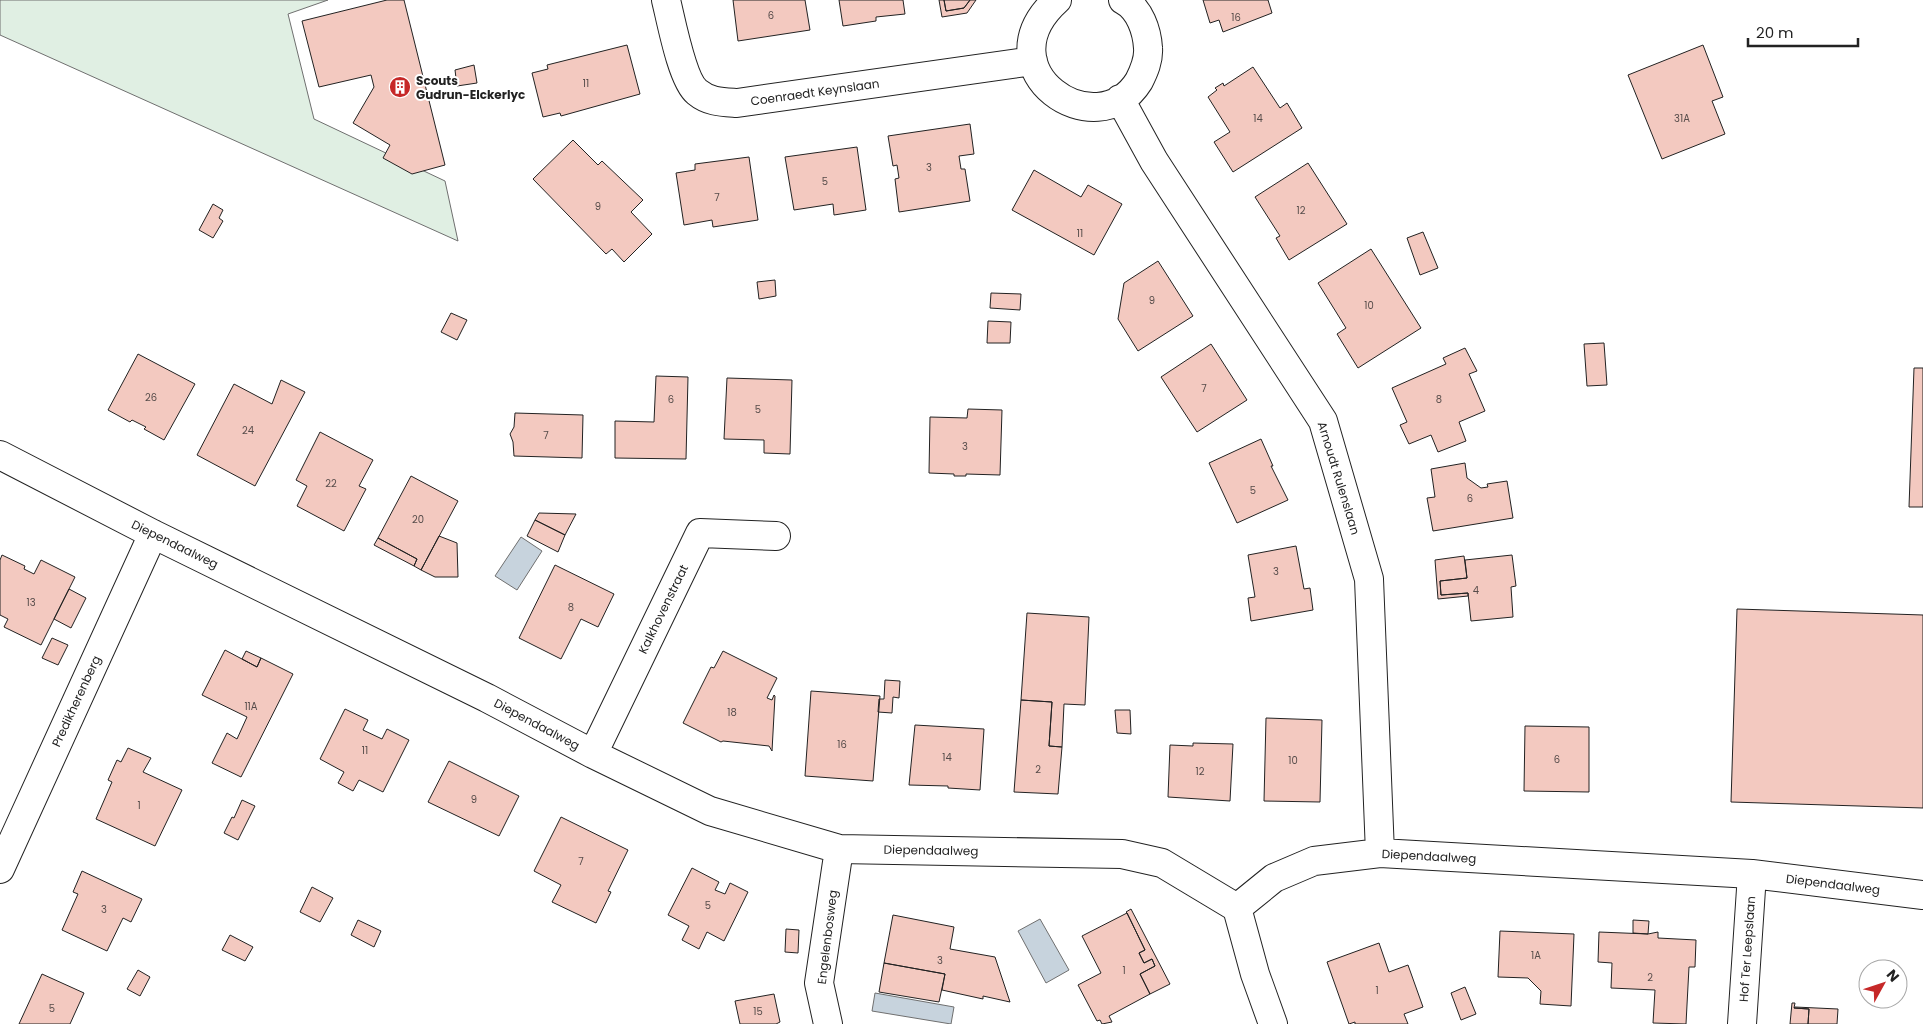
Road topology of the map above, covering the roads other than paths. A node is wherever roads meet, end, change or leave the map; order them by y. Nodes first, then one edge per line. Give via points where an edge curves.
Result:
1 (666, 0) edge
2 (1057, 0) edge
3 (1123, 0) edge
4 (1033, 61) junction
5 (1120, 99) junction
6 (0, 455) edge
7 (153, 534) junction
8 (776, 536) dead end
9 (593, 754) junction
10 (839, 849) junction
11 (1380, 853) junction
12 (0, 868) edge
13 (1752, 874) junction
14 (1923, 895) edge
15 (1237, 908) junction
16 (828, 1024) edge
17 (1274, 1024) edge
18 (1742, 1024) edge

1 - 4 street, Coenraedt Keynslaan via 685,73 695,91 715,102 737,103
2 - 4 street via 1036,27
3 - 5 street via 1139,16 1147,33 1149,53 1145,71
4 - 5 street via 1051,92 1066,102 1084,107 1103,106
5 - 11 street, Arnoudt Rulenslaan via 1154,161 1323,421 1369,579
6 - 7 street, Diependaalweg
7 - 9 street, Diependaalweg via 487,698
7 - 12 street, Predikherenberg
8 - 9 street, Kalkhovenstraat via 700,533
9 - 10 street, Diependaalweg via 710,811
10 - 15 street, Diependaalweg via 1122,854 1162,863
10 - 16 street, Engelenbosweg via 819,983
11 - 13 street, Diependaalweg
11 - 15 street, Diependaalweg via 1314,861 1274,878
13 - 14 street, Diependaalweg
13 - 18 street, Hof Ter Leepslaan
15 - 17 street via 1255,974

